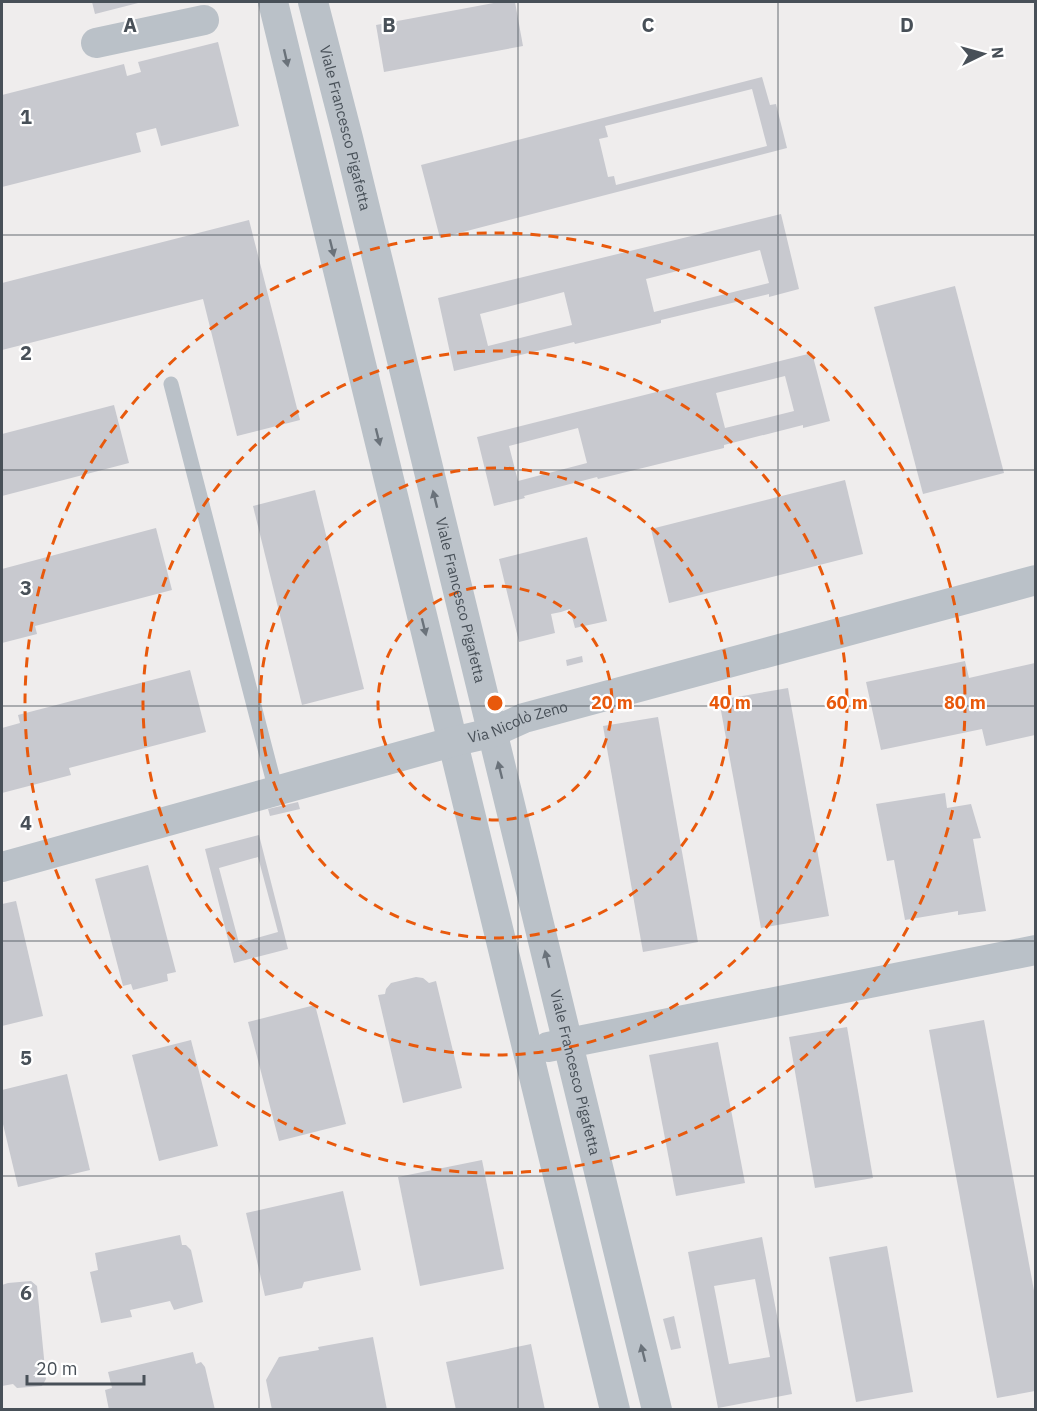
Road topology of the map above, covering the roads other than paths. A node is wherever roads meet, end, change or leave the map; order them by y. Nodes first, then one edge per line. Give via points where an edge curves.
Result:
1 (273, 2) edge
2 (313, 2) edge
3 (204, 20) dead end
4 (96, 43) dead end
5 (348, 138) junction
6 (308, 149) junction
7 (171, 384) dead end
8 (1035, 580) edge
9 (492, 733) junction
10 (452, 742) junction
11 (276, 791) junction
12 (2, 867) edge
13 (1035, 951) edge
14 (567, 1042) junction
15 (527, 1052) junction
16 (615, 1410) edge
17 (657, 1410) edge

1 -> 6 street
2 - 5 street, Viale Francesco Pigafetta
3 - 4 street
5 - 6 street
9 -> 5 street, Viale Francesco Pigafetta
6 -> 10 street
7 - 11 lane
8 - 9 street, Via Nicolò Zeno via 524,718
9 - 10 street, Via Nicolò Zeno
14 -> 9 street, Viale Francesco Pigafetta
10 - 11 street, Via Nicolò Zeno
10 - 15 street
11 - 12 street, Via Nicolò Zeno
13 - 14 street
14 - 15 street
17 -> 14 street, Viale Francesco Pigafetta
15 - 16 street

